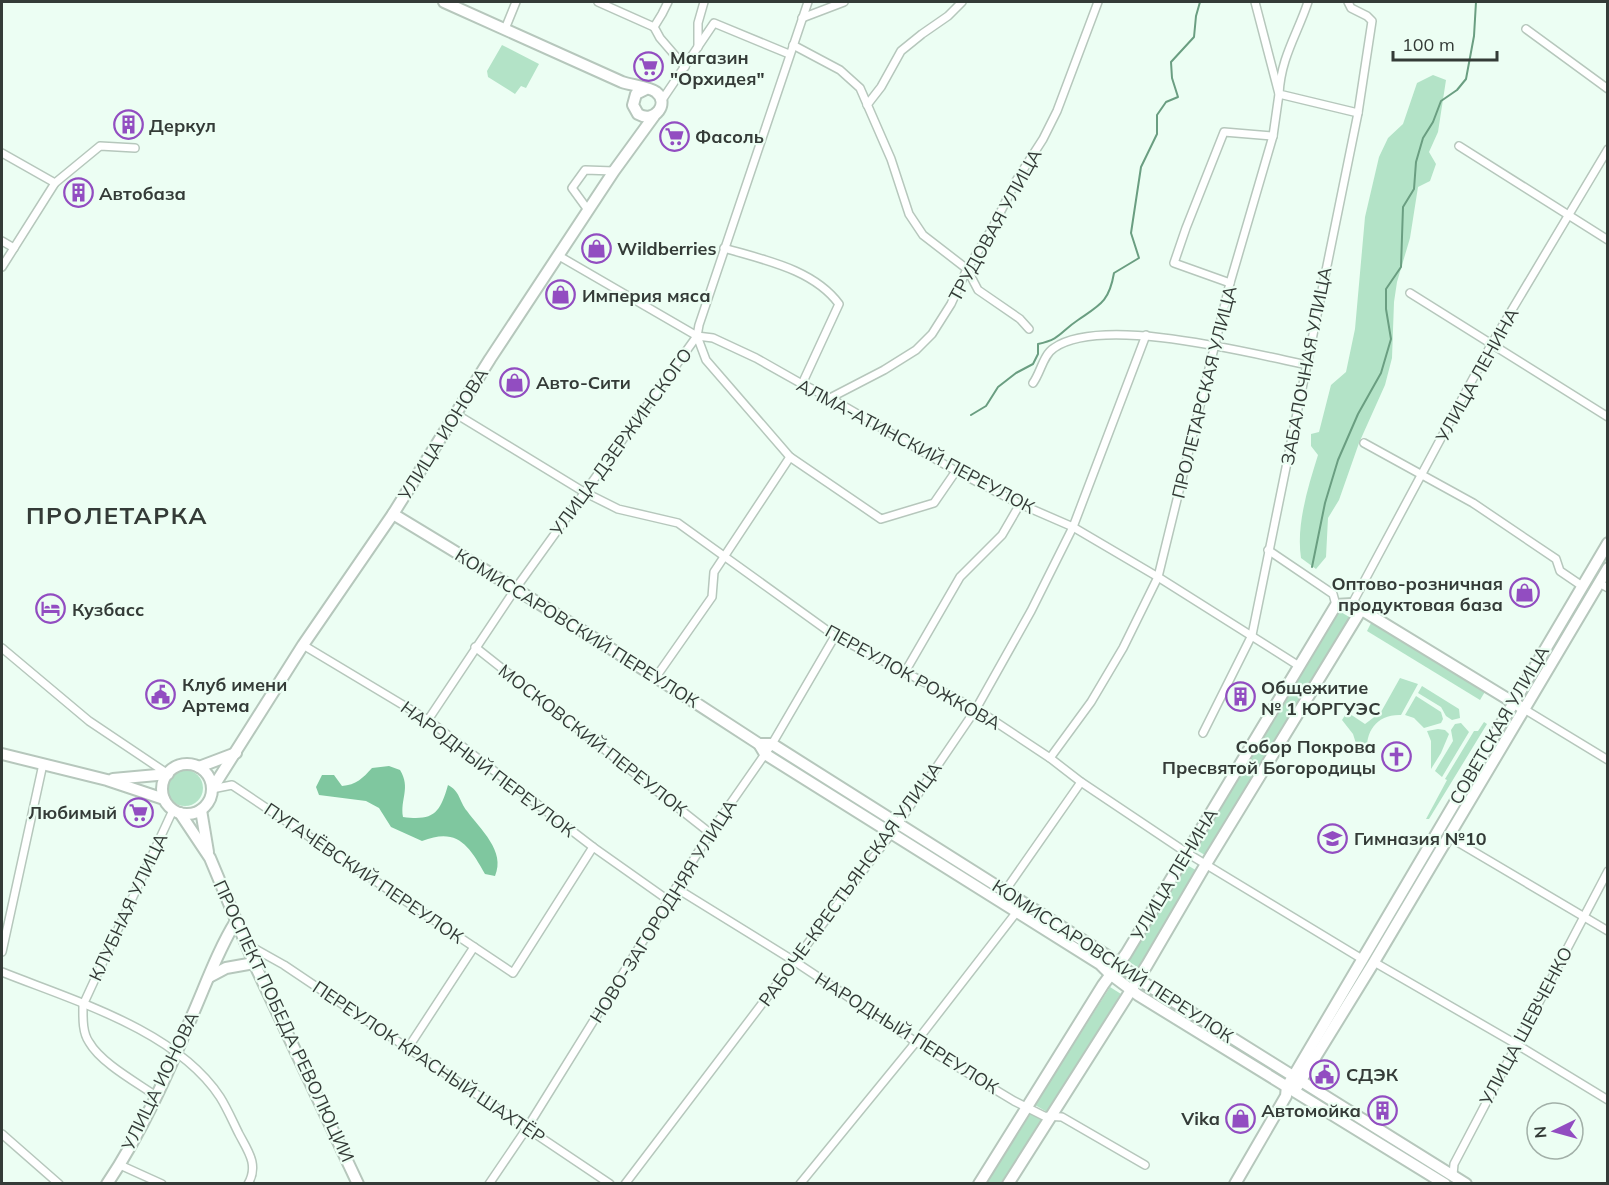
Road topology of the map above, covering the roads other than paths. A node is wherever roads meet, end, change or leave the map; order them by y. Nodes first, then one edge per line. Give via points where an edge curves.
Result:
1 (444, 2) edge
2 (516, 2) edge
3 (598, 2) edge
4 (668, 2) edge
5 (704, 2) edge
6 (807, 2) edge
7 (844, 2) edge
8 (962, 2) edge
9 (1098, 2) edge
10 (1256, 2) edge
11 (1308, 2) edge
12 (1348, 2) edge
13 (802, 18) junction
14 (654, 27) junction
15 (505, 29) junction
16 (1526, 29) dead end
17 (793, 45) junction
18 (698, 47) junction
19 (789, 54) junction
20 (685, 67) junction
21 (622, 82) junction
22 (1608, 89) edge
23 (1279, 94) junction
24 (655, 95) junction
25 (867, 105) junction
26 (634, 107) junction
27 (1358, 113) junction
28 (654, 116) junction
29 (1273, 136) junction
30 (1460, 146) dead end
31 (135, 148) dead end
32 (1608, 149) edge
33 (2, 153) edge
34 (626, 153) junction
35 (614, 171) junction
36 (55, 183) junction
37 (588, 210) junction
38 (1567, 215) junction
39 (1608, 240) edge
40 (2, 241) edge
41 (14, 248) junction
42 (724, 248) junction
43 (559, 256) junction
44 (2, 267) edge
45 (967, 270) junction
46 (1230, 283) junction
47 (1410, 294) dead end
48 (1029, 329) dead end
49 (1146, 335) junction
50 (697, 336) junction
51 (1491, 345) junction
52 (1216, 346) junction
53 (1307, 365) junction
54 (1033, 383) dead end
55 (802, 384) junction
56 (830, 398) junction
57 (456, 414) junction
58 (1608, 417) edge
59 (1364, 443) dead end
60 (790, 458) junction
61 (956, 471) junction
62 (1422, 475) junction
63 (584, 492) junction
64 (1020, 504) junction
65 (393, 514) junction
66 (1073, 527) junction
67 (1608, 543) edge
68 (1268, 550) junction
69 (724, 557) junction
70 (1608, 568) edge
71 (1158, 577) junction
72 (1582, 586) junction
73 (1603, 586) edge
74 (516, 588) junction
75 (1336, 605) junction
76 (1357, 607) junction
77 (1252, 635) junction
78 (835, 636) junction
79 (303, 645) junction
80 (2, 648) edge
81 (475, 648) junction
82 (1299, 666) junction
83 (905, 672) junction
84 (656, 677) junction
85 (1513, 701) junction
86 (976, 709) junction
87 (1524, 709) junction
88 (428, 720) junction
89 (1203, 733) dead end
90 (759, 744) junction
91 (772, 744) junction
92 (236, 753) junction
93 (2, 754) edge
94 (765, 754) junction
95 (1050, 758) junction
96 (1608, 760) edge
97 (43, 764) junction
98 (199, 767) junction
99 (168, 774) junction
100 (107, 780) junction
101 (1081, 782) junction
102 (212, 789) junction
103 (164, 799) junction
104 (201, 810) junction
105 (176, 811) junction
106 (898, 823) junction
107 (710, 832) junction
108 (891, 834) junction
109 (1449, 837) junction
110 (593, 847) junction
111 (1187, 853) junction
112 (210, 858) junction
113 (1206, 864) junction
114 (1608, 871) edge
115 (676, 888) junction
116 (1005, 891) junction
117 (668, 900) junction
118 (1020, 907) junction
119 (1583, 918) junction
120 (236, 921) junction
121 (1608, 931) edge
122 (245, 944) junction
123 (474, 947) junction
124 (2, 952) edge
125 (1362, 959) junction
126 (794, 961) junction
127 (1374, 962) junction
128 (254, 963) junction
129 (1113, 970) junction
130 (2, 972) edge
131 (209, 977) junction
132 (1138, 980) junction
133 (1131, 990) junction
134 (83, 1005) junction
135 (916, 1042) junction
136 (1516, 1044) junction
137 (408, 1048) junction
138 (177, 1053) junction
139 (1292, 1086) junction
140 (156, 1096) junction
141 (1608, 1100) edge
142 (1028, 1107) junction
143 (1051, 1117) junction
144 (527, 1128) junction
145 (2, 1134) edge
146 (120, 1165) junction
147 (1144, 1165) dead end
148 (140, 1172) junction
149 (1449, 1181) edge
150 (59, 1184) edge
151 (107, 1184) edge
152 (146, 1184) edge
153 (162, 1184) edge
154 (248, 1184) edge
155 (358, 1184) edge
156 (489, 1184) edge
157 (610, 1184) edge
158 (625, 1184) edge
159 (800, 1184) edge
160 (979, 1184) edge
161 (1008, 1184) edge
162 (1235, 1184) edge
163 (1466, 1184) edge

1 - 15 main road
2 - 15 street
3 - 14 street
4 - 14 street
5 - 18 street via 698,23
6 - 13 street, УЛИЦА ДЗЕРЖИНСКОГО
7 - 13 street
8 - 25 street via 901,51
9 - 45 street, ТРУДОВАЯ УЛИЦА via 1057,111
10 - 23 street, ПРОЛЕТАРСКАЯ УЛИЦА
11 - 23 street via 1284,58
12 - 27 street, ЗАБАЛОЧНАЯ УЛИЦА via 1372,21
13 - 17 street, УЛИЦА ДЗЕРЖИНСКОГО
14 - 20 street
15 - 21 main road
16 - 22 street
17 - 19 street, УЛИЦА ДЗЕРЖИНСКОГО
17 - 25 street via 840,70 860,88
18 - 19 street via 714,23
18 - 20 street
19 - 42 street, УЛИЦА ДЗЕРЖИНСКОГО
20 - 24 street via 670,86
21 - 24 main road
21 - 26 main road
23 - 27 street
23 - 29 street, ПРОЛЕТАРСКАЯ УЛИЦА
24 - 26 main road via 636,94
24 - 28 main road via 658,112
25 - 45 street via 909,214 923,235
26 - 28 main road via 643,117
26 - 34 main road via 638,129
27 - 53 street, ЗАБАЛОЧНАЯ УЛИЦА
28 - 34 main road, УЛИЦА ИОНОВА
29 - 46 street, ПРОЛЕТАРСКАЯ УЛИЦА
29 - 46 street via 1224,132 1174,263
30 - 38 street
31 - 36 street via 100,146
32 - 38 street, УЛИЦА ЛЕНИНА
33 - 36 street
34 - 35 main road, УЛИЦА ИОНОВА
35 - 37 main road, УЛИЦА ИОНОВА
35 - 37 street via 585,170 572,188
36 - 41 street
37 - 43 main road, УЛИЦА ИОНОВА
38 - 39 street
38 - 51 street, УЛИЦА ЛЕНИНА
40 - 41 street
41 - 44 street
42 - 50 street, УЛИЦА ДЗЕРЖИНСКОГО
42 - 55 street via 802,274 831,293 839,304
43 - 50 street, АЛМА-АТИНСКИЙ ПЕРЕУЛОК
43 - 57 main road, УЛИЦА ИОНОВА
45 - 48 street via 978,290
45 - 56 street, ТРУДОВАЯ УЛИЦА via 932,334 916,350
46 - 52 street, ПРОЛЕТАРСКАЯ УЛИЦА
47 - 51 street
49 - 52 street
49 - 54 street via 1085,336 1063,343 1048,353
49 - 66 street, РАБОЧЕ-КРЕСТЬЯНСКАЯ УЛИЦА
50 - 55 street, АЛМА-АТИНСКИЙ ПЕРЕУЛОК via 713,338
50 - 60 street via 706,360
50 - 63 street, УЛИЦА ДЗЕРЖИНСКОГО
51 - 58 street
51 - 62 street, УЛИЦА ЛЕНИНА
52 - 53 street
52 - 71 street, ПРОЛЕТАРСКАЯ УЛИЦА
53 - 68 street, ЗАБАЛОЧНАЯ УЛИЦА
55 - 56 street, АЛМА-АТИНСКИЙ ПЕРЕУЛОК
56 - 61 street, АЛМА-АТИНСКИЙ ПЕРЕУЛОК
57 - 63 street, ПЕРЕУЛОК РОЖКОВА
57 - 65 main road, УЛИЦА ИОНОВА
59 - 62 street
60 - 61 street via 881,519 934,503
60 - 69 street
61 - 64 street, АЛМА-АТИНСКИЙ ПЕРЕУЛОК
62 - 72 street via 1473,503 1556,560 1560,571
62 - 76 street, УЛИЦА ЛЕНИНА
63 - 69 street, ПЕРЕУЛОК РОЖКОВА via 618,508 678,523
63 - 74 street, УЛИЦА ДЗЕРЖИНСКОГО
64 - 66 street, АЛМА-АТИНСКИЙ ПЕРЕУЛОК
64 - 83 street via 1002,535 960,576
65 - 74 main road, КОМИССАРОВСКИЙ ПЕРЕУЛОК
65 - 79 main road, УЛИЦА ИОНОВА
66 - 71 street, АЛМА-АТИНСКИЙ ПЕРЕУЛОК
66 - 86 street, РАБОЧЕ-КРЕСТЬЯНСКАЯ УЛИЦА
67 - 72 main road, СОВЕТСКАЯ УЛИЦА
68 - 75 street via 1333,594
68 - 77 street, ЗАБАЛОЧНАЯ УЛИЦА
69 - 78 street, ПЕРЕУЛОК РОЖКОВА
69 - 84 street via 714,572 712,597
70 - 73 main road, СОВЕТСКАЯ УЛИЦА
71 - 77 street, АЛМА-АТИНСКИЙ ПЕРЕУЛОК
71 - 95 street, ПРОЛЕТАРСКАЯ УЛИЦА via 1091,702
72 - 85 main road, СОВЕТСКАЯ УЛИЦА
73 - 87 main road, СОВЕТСКАЯ УЛИЦА
74 - 81 street, УЛИЦА ДЗЕРЖИНСКОГО
74 - 84 main road, КОМИССАРОВСКИЙ ПЕРЕУЛОК
75 - 76 main road
75 - 82 main road, УЛИЦА ЛЕНИНА
76 - 85 main road
76 - 113 main road, УЛИЦА ЛЕНИНА
77 - 82 street, АЛМА-АТИНСКИЙ ПЕРЕУЛОК
77 - 89 street, ЗАБАЛОЧНАЯ УЛИЦА
78 - 83 street, ПЕРЕУЛОК РОЖКОВА
78 - 91 street, НОВО-ЗАГОРОДНЯЯ УЛИЦА
79 - 88 street, НАРОДНЫЙ ПЕРЕУЛОК
79 - 92 main road, УЛИЦА ИОНОВА
80 - 99 street via 89,722
81 - 88 street, УЛИЦА ДЗЕРЖИНСКОГО
81 - 107 street, МОСКОВСКИЙ ПЕРЕУЛОК
82 - 111 main road, УЛИЦА ЛЕНИНА
83 - 86 street, ПЕРЕУЛОК РОЖКОВА
84 - 90 main road, КОМИССАРОВСКИЙ ПЕРЕУЛОК
85 - 87 main road
85 - 125 main road, СОВЕТСКАЯ УЛИЦА
86 - 95 street, ПЕРЕУЛОК РОЖКОВА
86 - 106 street, РАБОЧЕ-КРЕСТЬЯНСКАЯ УЛИЦА
87 - 96 street
87 - 109 main road, СОВЕТСКАЯ УЛИЦА
88 - 110 street, НАРОДНЫЙ ПЕРЕУЛОК
90 - 91 main road
90 - 94 main road, КОМИССАРОВСКИЙ ПЕРЕУЛОК
91 - 94 street, НОВО-ЗАГОРОДНЯЯ УЛИЦА
91 - 106 main road, КОМИССАРОВСКИЙ ПЕРЕУЛОК
92 - 98 main road
92 - 102 main road, УЛИЦА ИОНОВА
93 - 97 main road
94 - 107 street, НОВО-ЗАГОРОДНЯЯ УЛИЦА
94 - 108 main road, КОМИССАРОВСКИЙ ПЕРЕУЛОК
95 - 101 street, ПЕРЕУЛОК РОЖКОВА
97 - 100 main road
97 - 124 street
98 - 99 main road via 182,765
98 - 102 main road
99 - 100 main road
99 - 103 main road via 162,791
100 - 103 main road
101 - 111 street, ПЕРЕУЛОК РОЖКОВА
101 - 116 street
102 - 104 main road
102 - 123 street, ПУГАЧЁВСКИЙ ПЕРЕУЛОК via 232,785
103 - 105 main road
104 - 105 main road
104 - 112 main road, ПРОСПЕКТ ПОБЕДА РЕВОЛЮЦИИ
105 - 112 main road, ПРОСПЕКТ ПОБЕДА РЕВОЛЮЦИИ
105 - 134 street, КЛУБНАЯ УЛИЦА
106 - 108 street, РАБОЧЕ-КРЕСТЬЯНСКАЯ УЛИЦА
106 - 116 main road, КОМИССАРОВСКИЙ ПЕРЕУЛОК
107 - 115 street, НОВО-ЗАГОРОДНЯЯ УЛИЦА
108 - 118 main road, КОМИССАРОВСКИЙ ПЕРЕУЛОК
108 - 126 street, РАБОЧЕ-КРЕСТЬЯНСКАЯ УЛИЦА
109 - 119 street
109 - 127 main road, СОВЕТСКАЯ УЛИЦА
110 - 117 street, НАРОДНЫЙ ПЕРЕУЛОК
110 - 123 street, ПУГАЧЁВСКИЙ ПЕРЕУЛОК via 513,973
111 - 113 street, ПЕРЕУЛОК РОЖКОВА
111 - 129 main road, УЛИЦА ЛЕНИНА
112 - 120 main road, ПРОСПЕКТ ПОБЕДА РЕВОЛЮЦИИ
113 - 125 street, ПЕРЕУЛОК РОЖКОВА
113 - 132 main road, УЛИЦА ЛЕНИНА
114 - 119 street, УЛИЦА ШЕВЧЕНКО
115 - 117 street, НОВО-ЗАГОРОДНЯЯ УЛИЦА
115 - 126 street, НАРОДНЫЙ ПЕРЕУЛОК
116 - 118 main road, КОМИССАРОВСКИЙ ПЕРЕУЛОК
117 - 144 street, НОВО-ЗАГОРОДНЯЯ УЛИЦА
118 - 129 main road, КОМИССАРОВСКИЙ ПЕРЕУЛОК via 1106,955
118 - 135 street
119 - 121 street
119 - 136 street, УЛИЦА ШЕВЧЕНКО
120 - 122 main road, ПРОСПЕКТ ПОБЕДА РЕВОЛЮЦИИ
120 - 131 main road, УЛИЦА ИОНОВА
122 - 128 main road, ПРОСПЕКТ ПОБЕДА РЕВОЛЮЦИИ
122 - 137 street, ПЕРЕУЛОК КРАСНЫЙ ШАХТЁР via 284,965
123 - 137 street
125 - 139 main road, СОВЕТСКАЯ УЛИЦА
126 - 135 street, НАРОДНЫЙ ПЕРЕУЛОК
126 - 158 street, РАБОЧЕ-КРЕСТЬЯНСКАЯ УЛИЦА
127 - 136 street
127 - 139 main road, СОВЕТСКАЯ УЛИЦА
128 - 131 main road via 226,968
128 - 155 main road, ПРОСПЕКТ ПОБЕДА РЕВОЛЮЦИИ
129 - 132 main road, КОМИССАРОВСКИЙ ПЕРЕУЛОК
129 - 133 main road, КОМИССАРОВСКИЙ ПЕРЕУЛОК
129 - 142 main road, УЛИЦА ЛЕНИНА
130 - 134 street
131 - 138 main road, УЛИЦА ИОНОВА
132 - 133 main road, УЛИЦА ЛЕНИНА
132 - 139 main road, КОМИССАРОВСКИЙ ПЕРЕУЛОК
133 - 139 main road, КОМИССАРОВСКИЙ ПЕРЕУЛОК
133 - 143 main road, УЛИЦА ЛЕНИНА
134 - 138 street via 108,1013
134 - 140 street via 88,1042 103,1058
135 - 142 street, НАРОДНЫЙ ПЕРЕУЛОК
135 - 159 street
136 - 141 street
136 - 149 street, УЛИЦА ШЕВЧЕНКО
137 - 144 street, ПЕРЕУЛОК КРАСНЫЙ ШАХТЁР
138 - 140 main road, УЛИЦА ИОНОВА
138 - 154 street via 220,1097 253,1160
139 - 149 main road, КОМИССАРОВСКИЙ ПЕРЕУЛОК
139 - 162 main road, СОВЕТСКАЯ УЛИЦА
140 - 146 main road, УЛИЦА ИОНОВА
142 - 143 street, НАРОДНЫЙ ПЕРЕУЛОК
142 - 160 main road, УЛИЦА ЛЕНИНА
143 - 147 street, НАРОДНЫЙ ПЕРЕУЛОК via 1062,1117
143 - 161 main road, УЛИЦА ЛЕНИНА
144 - 156 street, НОВО-ЗАГОРОДНЯЯ УЛИЦА
144 - 157 street, ПЕРЕУЛОК КРАСНЫЙ ШАХТЁР
145 - 150 street
146 - 148 street
146 - 151 main road, УЛИЦА ИОНОВА
148 - 152 street
148 - 153 street
149 - 163 main road, КОМИССАРОВСКИЙ ПЕРЕУЛОК

